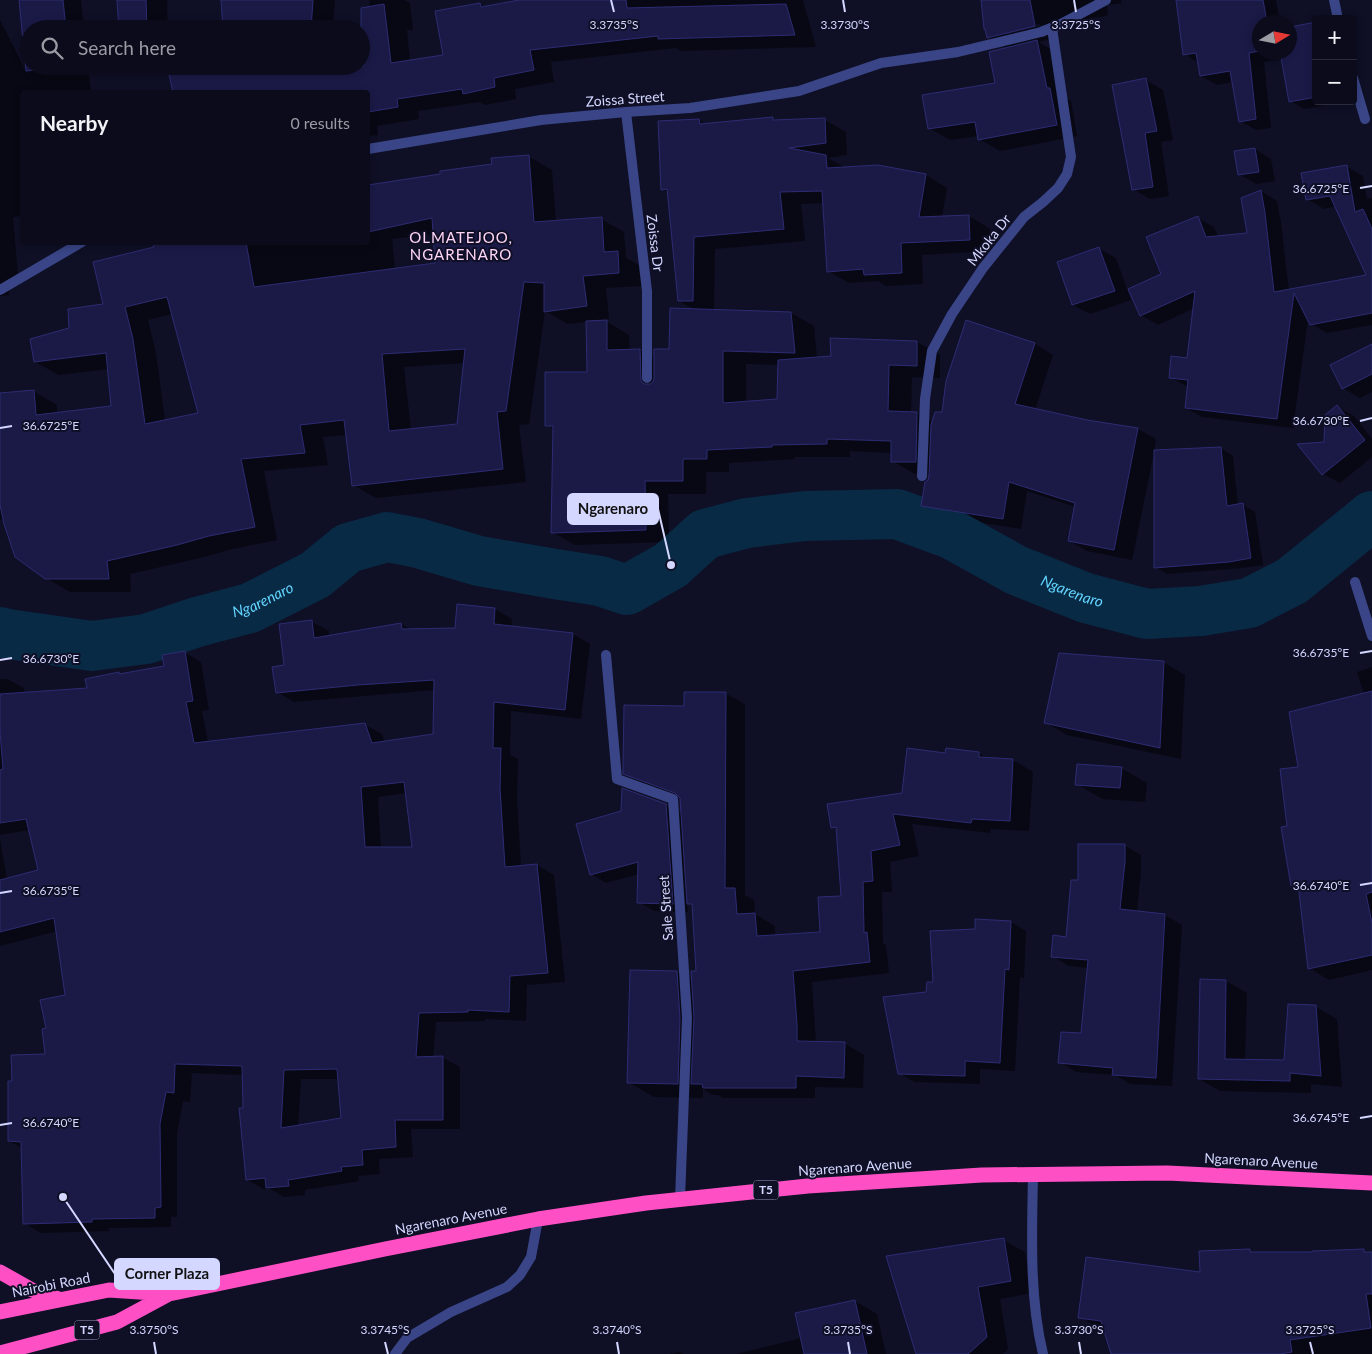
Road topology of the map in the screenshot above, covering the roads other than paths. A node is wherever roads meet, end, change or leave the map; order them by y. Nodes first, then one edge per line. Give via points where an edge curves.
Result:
1 (1106, 0) edge
2 (1334, 0) edge
3 (1337, 15) edge
4 (1052, 28) junction
5 (1357, 92) edge
6 (626, 112) junction
7 (1365, 119) dead end
8 (370, 149) edge
9 (77, 245) edge
10 (0, 290) edge
11 (647, 378) dead end
12 (922, 476) dead end
13 (1354, 582) dead end
14 (1372, 636) edge
15 (606, 655) dead end
16 (1033, 1174) junction
17 (1372, 1183) edge
18 (680, 1199) junction
19 (538, 1219) junction
20 (0, 1272) edge
21 (169, 1294) junction
22 (61, 1300) junction
23 (0, 1312) edge
24 (73, 1334) junction
25 (0, 1353) edge
26 (48, 1354) edge
27 (395, 1354) edge
28 (1043, 1354) edge

1 - 4 street
2 - 3 street
4 - 6 street, Zoissa Street via 958,52 882,63 798,91 690,108
4 - 12 street, Mkoka Dr via 1071,157 1067,174 1058,188 1024,217 983,268 932,351 925,399
5 - 7 street
6 - 8 street, Zoissa Street via 540,120
6 - 11 street, Zoissa Dr via 647,291
9 - 10 street
13 - 14 street
15 - 18 street, Sale Street via 617,779 673,799 687,1018
16 - 17 highway, Ngarenaro Avenue / T5 via 1166,1173
16 - 18 highway, Ngarenaro Avenue / T5 via 817,1185
16 - 28 street via 1032,1262
18 - 19 highway, Ngarenaro Avenue / T5
19 - 21 highway, Ngarenaro Avenue / T5
19 - 27 street via 530,1257 520,1275 507,1287 451,1312 407,1338
20 - 22 highway via 32,1290
21 - 22 highway, Nairobi Road / T5 via 109,1290
21 - 24 highway, T5 via 117,1322
22 - 23 highway, Nairobi Road / T5
24 - 25 highway, T5
24 - 26 highway

